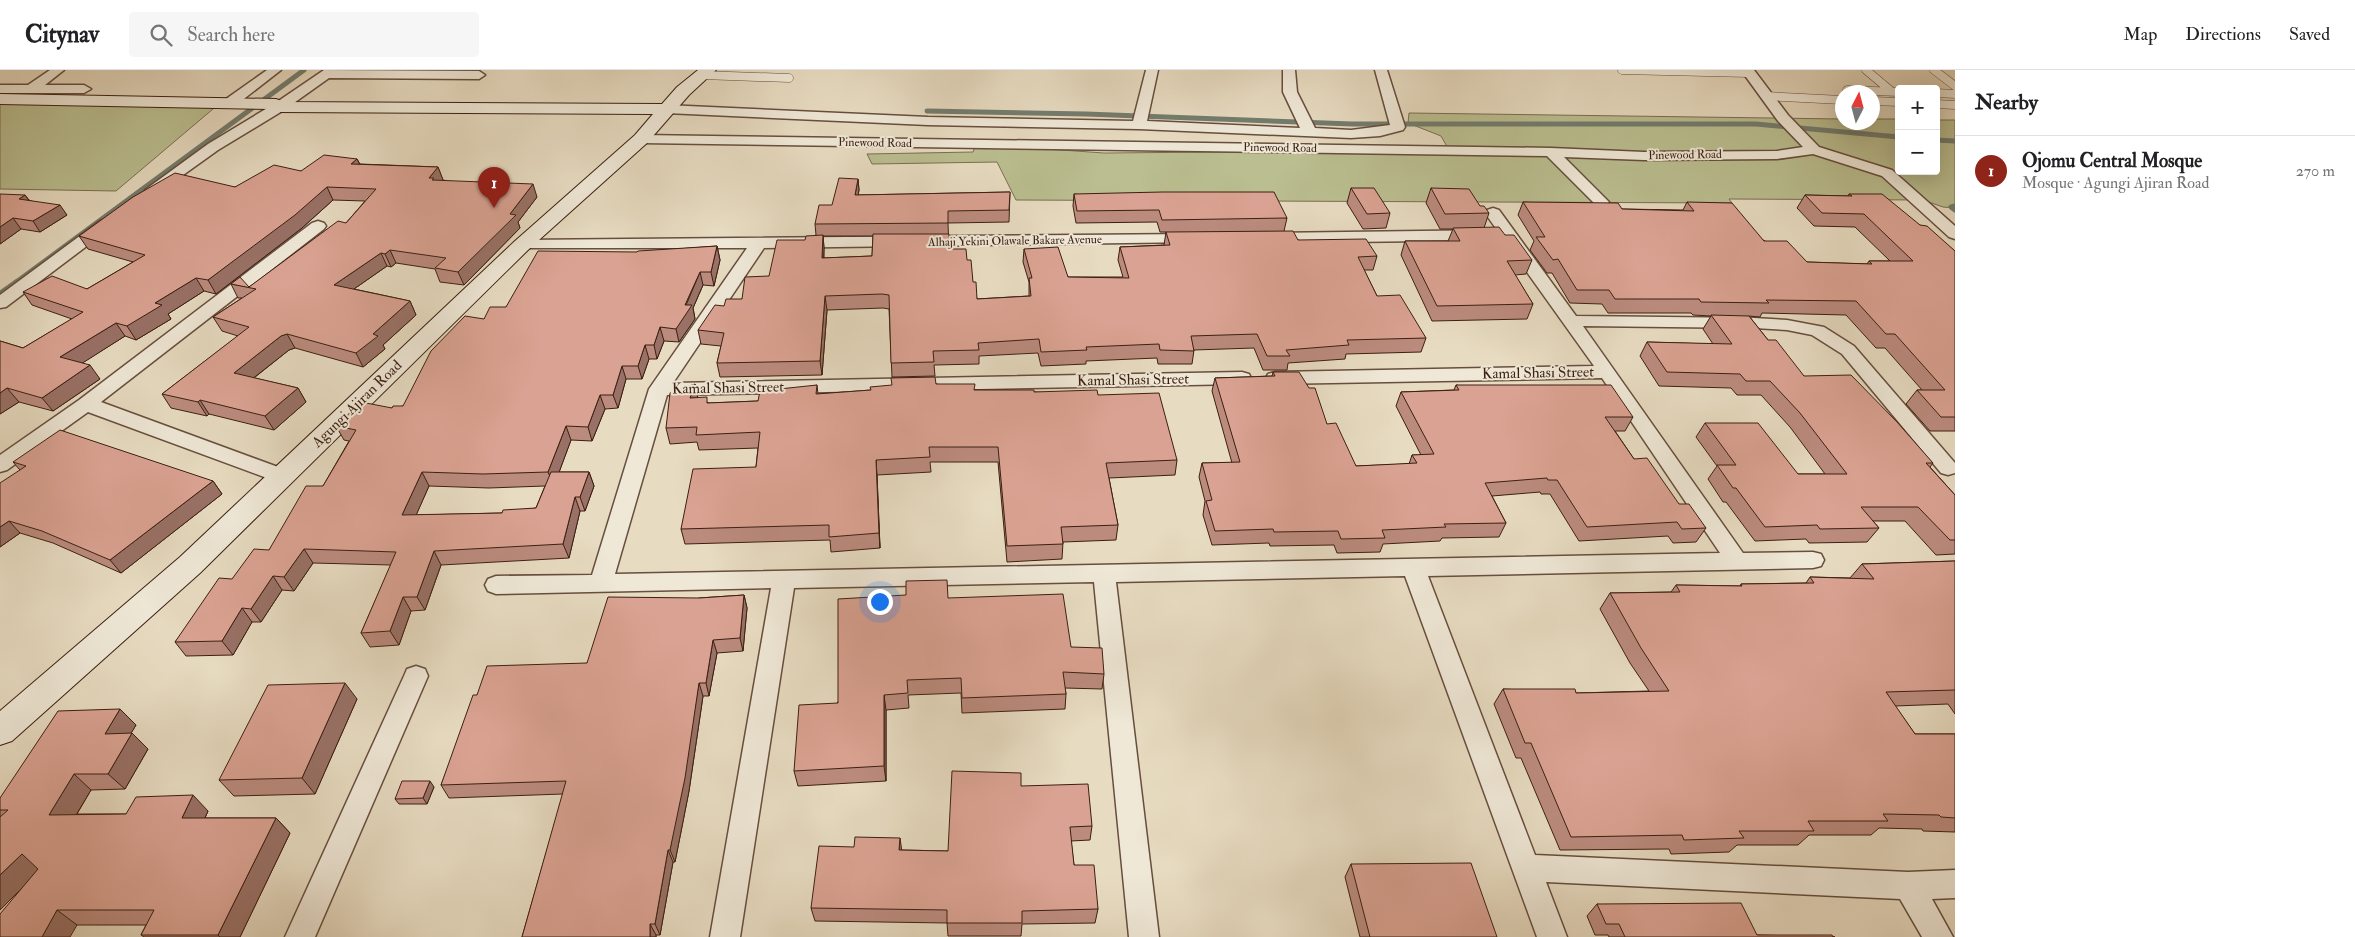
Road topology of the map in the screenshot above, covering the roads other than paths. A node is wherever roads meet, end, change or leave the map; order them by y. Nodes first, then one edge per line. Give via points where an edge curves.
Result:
1 (58, 70) edge
2 (275, 70) edge
3 (1152, 70) edge
4 (1289, 70) edge
5 (1381, 70) edge
6 (1622, 70) edge
7 (1866, 70) edge
8 (1934, 70) edge
9 (1748, 71) edge
10 (329, 72) edge
11 (705, 72) edge
12 (478, 76) dead end
13 (789, 78) dead end
14 (1955, 86) edge
15 (0, 89) edge
16 (84, 89) dead end
17 (1880, 91) edge
18 (1895, 92) edge
19 (33, 93) junction
20 (1940, 93) edge
21 (1955, 94) edge
22 (1766, 96) junction
23 (0, 100) edge
24 (1835, 100) edge
25 (1880, 101) edge
26 (233, 102) junction
27 (1895, 102) edge
28 (1940, 104) edge
29 (277, 105) junction
30 (1955, 105) edge
31 (666, 109) junction
32 (1139, 125) junction
33 (1305, 125) junction
34 (641, 139) junction
35 (1814, 150) junction
36 (1551, 152) junction
37 (143, 197) edge
38 (1601, 202) edge
39 (1493, 213) dead end
40 (120, 214) edge
41 (318, 226) dead end
42 (1955, 234) edge
43 (1508, 235) junction
44 (1208, 238) edge
45 (1248, 238) edge
46 (758, 244) junction
47 (522, 246) junction
48 (0, 303) edge
49 (1571, 321) junction
50 (1607, 372) junction
51 (659, 389) junction
52 (86, 404) junction
53 (0, 466) edge
54 (1948, 468) dead end
55 (282, 476) junction
56 (1813, 560) dead end
57 (1737, 561) junction
58 (1413, 567) junction
59 (1104, 573) junction
60 (784, 579) junction
61 (601, 583) junction
62 (496, 585) dead end
63 (416, 676) dead end
64 (0, 730) edge
65 (1527, 868) junction
66 (1955, 884) edge
67 (1908, 886) junction
68 (300, 937) edge
69 (725, 937) edge
70 (1144, 937) edge
71 (1552, 937) edge
72 (1938, 937) edge

1 - 19 street
2 - 26 street
3 - 32 street
4 - 33 street via 1290,92
5 - 33 street via 1397,123 1380,132
6 - 9 lane
7 - 18 lane
8 - 14 lane
9 - 22 street
10 - 12 street
10 - 29 street
11 - 13 lane
11 - 31 street, Agungi Ajiran Road
15 - 19 street
16 - 19 street
17 - 18 lane
19 - 23 street
19 - 26 street
20 - 21 lane
22 - 24 lane
22 - 35 street
25 - 27 lane
26 - 29 street
28 - 30 lane
29 - 31 street
29 - 37 street
31 - 32 street via 928,121
31 - 34 street, Agungi Ajiran Road
32 - 33 street
34 - 36 street, Pinewood Road
34 - 47 street, Agungi Ajiran Road
35 - 36 street, Pinewood Road via 1777,155 1644,156
35 - 42 street via 1886,173
36 - 38 street
39 - 43 street
40 - 48 street
41 - 52 street
43 - 45 street
43 - 49 street
44 - 46 street, Alhaji Yekini Olawale Bakare Avenue
46 - 47 street, Alhaji Yekini Olawale Bakare Avenue
46 - 51 street
47 - 55 street, Agungi Ajiran Road
49 - 50 street
49 - 54 street via 1754,323 1787,325 1818,332 1848,350
50 - 51 street, Kamal Shasi Street
50 - 57 street
51 - 61 street
52 - 53 street
52 - 55 street
55 - 64 street, Agungi Ajiran Road via 190,565
56 - 57 street
57 - 58 street
58 - 59 street
58 - 65 street
59 - 60 street
59 - 70 street
60 - 61 street
60 - 69 street
61 - 62 street
63 - 68 street
65 - 67 street
65 - 71 street
66 - 67 street
67 - 72 street

